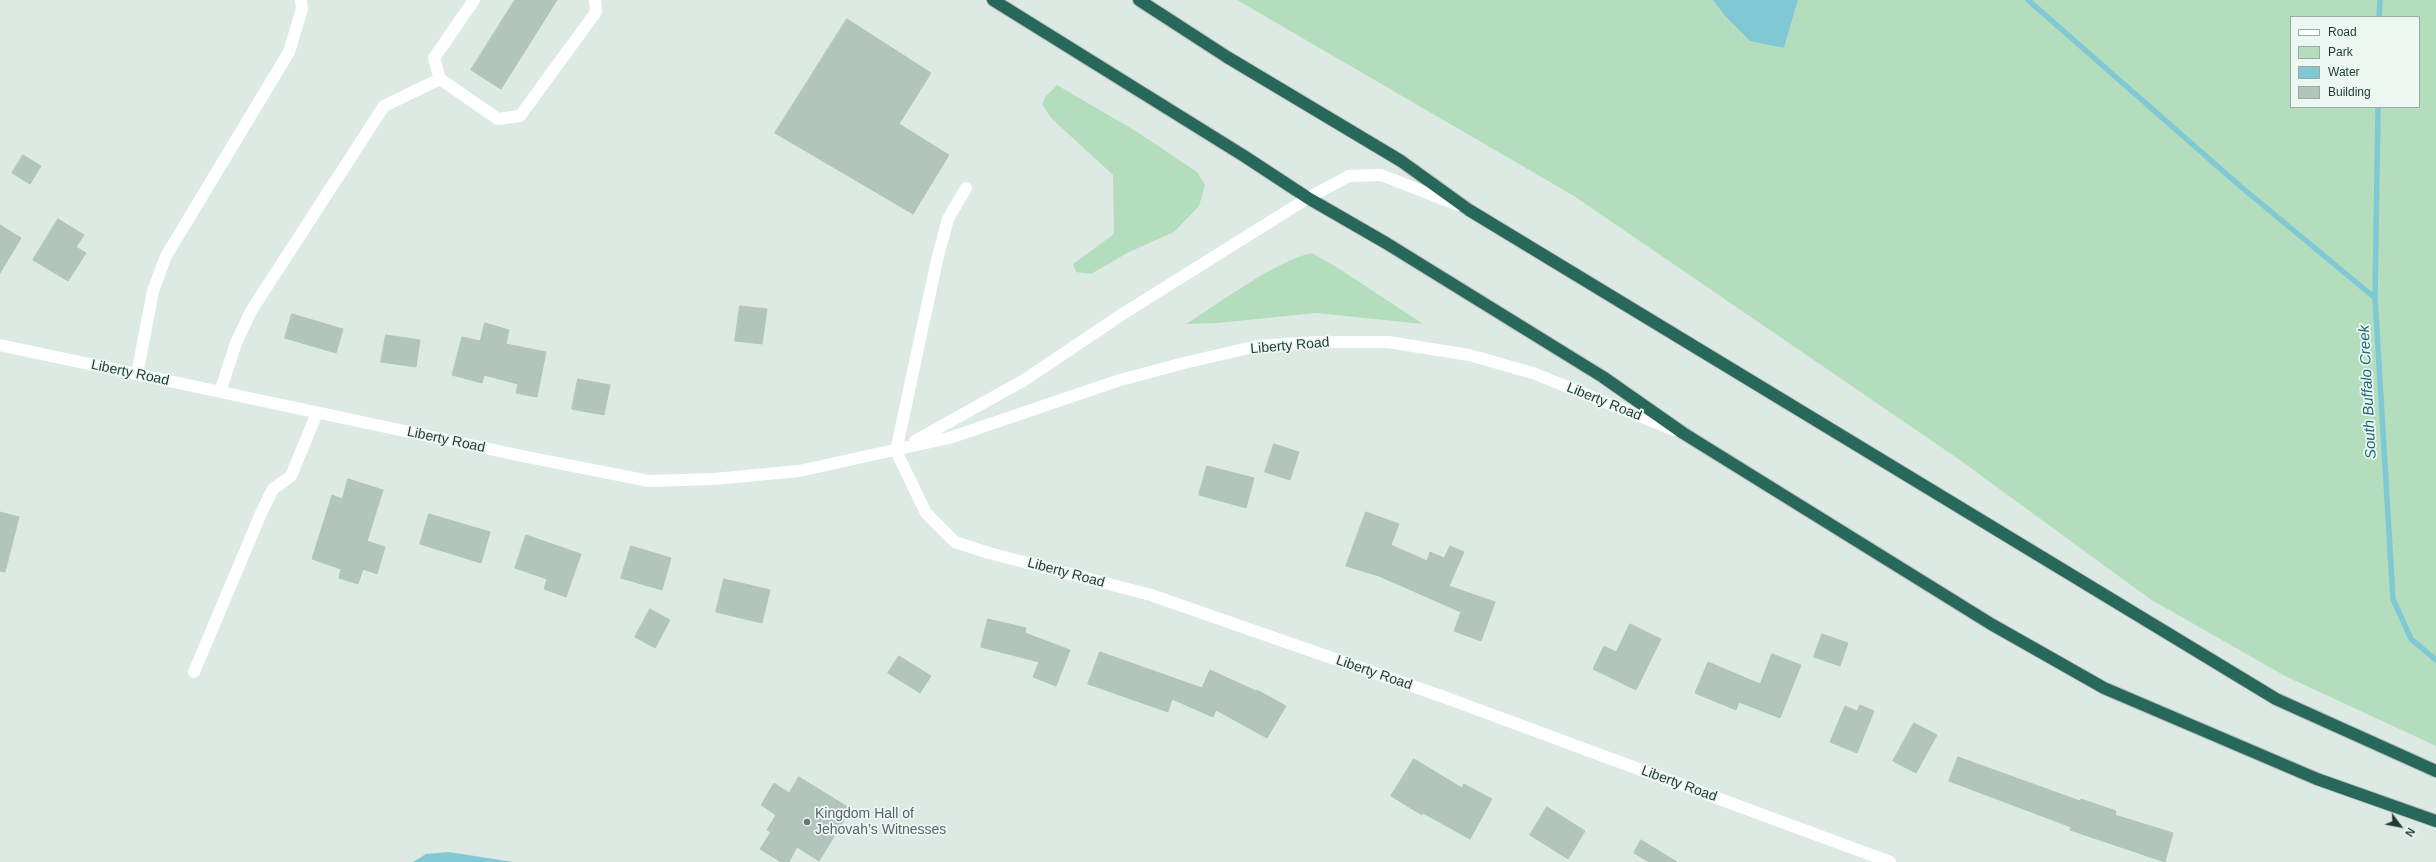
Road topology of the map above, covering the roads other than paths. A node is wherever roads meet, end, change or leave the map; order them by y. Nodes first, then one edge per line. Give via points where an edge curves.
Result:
1 (301, 0) edge
2 (474, 0) edge
3 (595, 0) edge
4 (993, 0) edge
5 (1139, 0) edge
6 (440, 79) junction
7 (966, 188) dead end
8 (1308, 198) junction
9 (1469, 210) junction
10 (0, 345) edge
11 (137, 374) junction
12 (220, 392) junction
13 (317, 412) junction
14 (1683, 433) junction
15 (896, 451) junction
16 (194, 672) dead end
17 (2436, 771) edge
18 (2436, 822) edge
19 (1890, 862) edge

1 - 11 street via 302,9 289,52 166,256 152,291
2 - 6 street via 434,58
3 - 6 street via 596,12 520,116 498,118
4 - 8 highway
5 - 9 highway via 1227,57 1401,161
6 - 12 street via 384,106 251,311 236,343
7 - 15 street via 948,219
8 - 9 street, Liberty Road via 1349,176 1381,175
8 - 14 highway via 1603,377
8 - 15 street, Liberty Road via 1121,315 1026,379
9 - 17 highway via 2276,699
10 - 11 street, Liberty Road
11 - 12 street, Liberty Road
12 - 13 street, Liberty Road
13 - 15 street, Liberty Road via 650,481 799,472
13 - 16 street via 291,476 273,489 262,511
14 - 15 street, Liberty Road via 1533,373 1469,355 1388,342 1316,342 1257,346 1177,365 1120,380 948,438
14 - 18 highway via 1991,624 2104,688 2317,779
15 - 19 street, Liberty Road via 926,513 955,542 1158,598 1442,696

